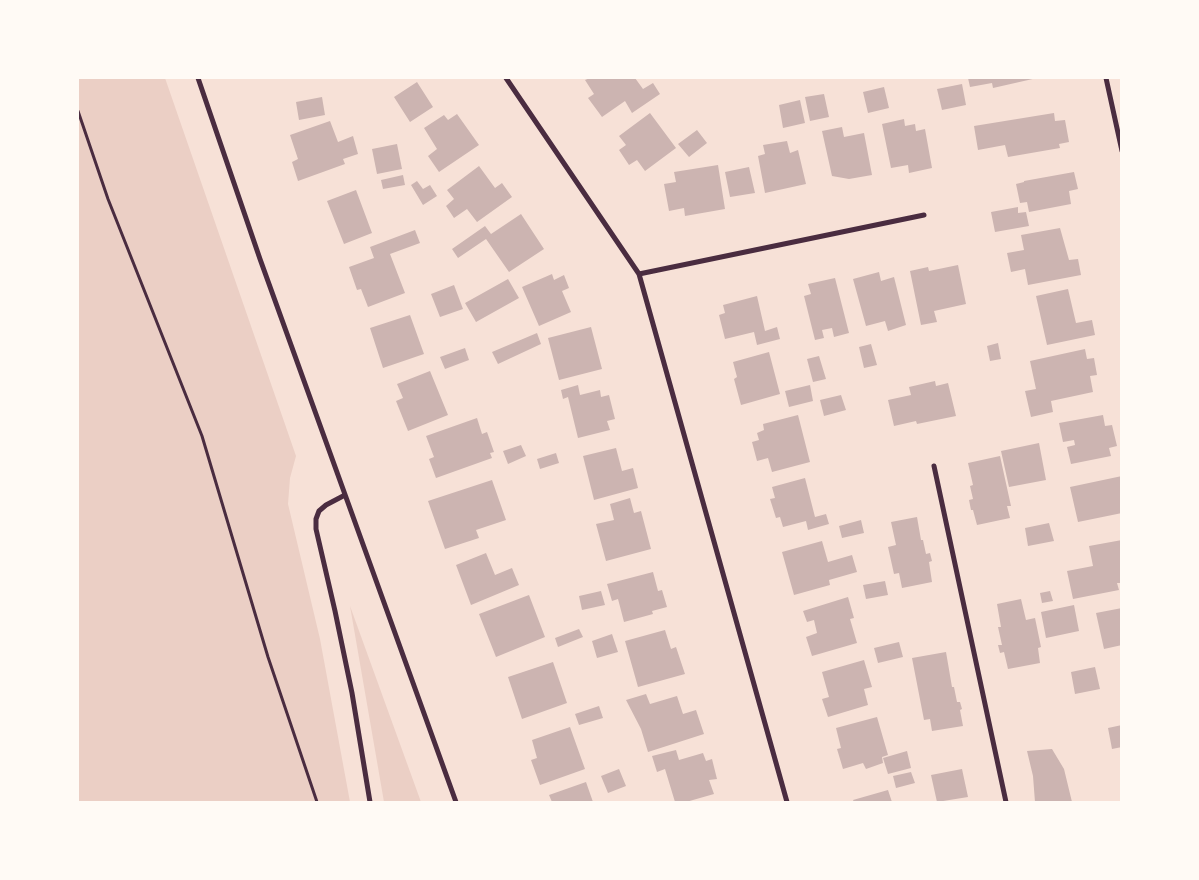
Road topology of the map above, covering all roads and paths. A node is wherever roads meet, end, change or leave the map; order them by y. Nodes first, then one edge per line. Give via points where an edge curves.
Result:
1 (198, 78) edge
2 (506, 78) edge
3 (1106, 78) edge
4 (78, 111) edge
5 (1122, 151) edge
6 (924, 215) dead end
7 (639, 274) junction
8 (934, 466) dead end
9 (345, 495) junction
10 (317, 802) edge
11 (370, 802) edge
12 (456, 802) edge
13 (786, 802) edge
14 (1006, 802) edge

1 - 9 street
2 - 7 street
3 - 5 street
4 - 10 path via 108,199 202,436 268,657
6 - 7 street
7 - 13 street
8 - 14 street
9 - 11 street via 320,511 316,529 336,611
9 - 12 street

